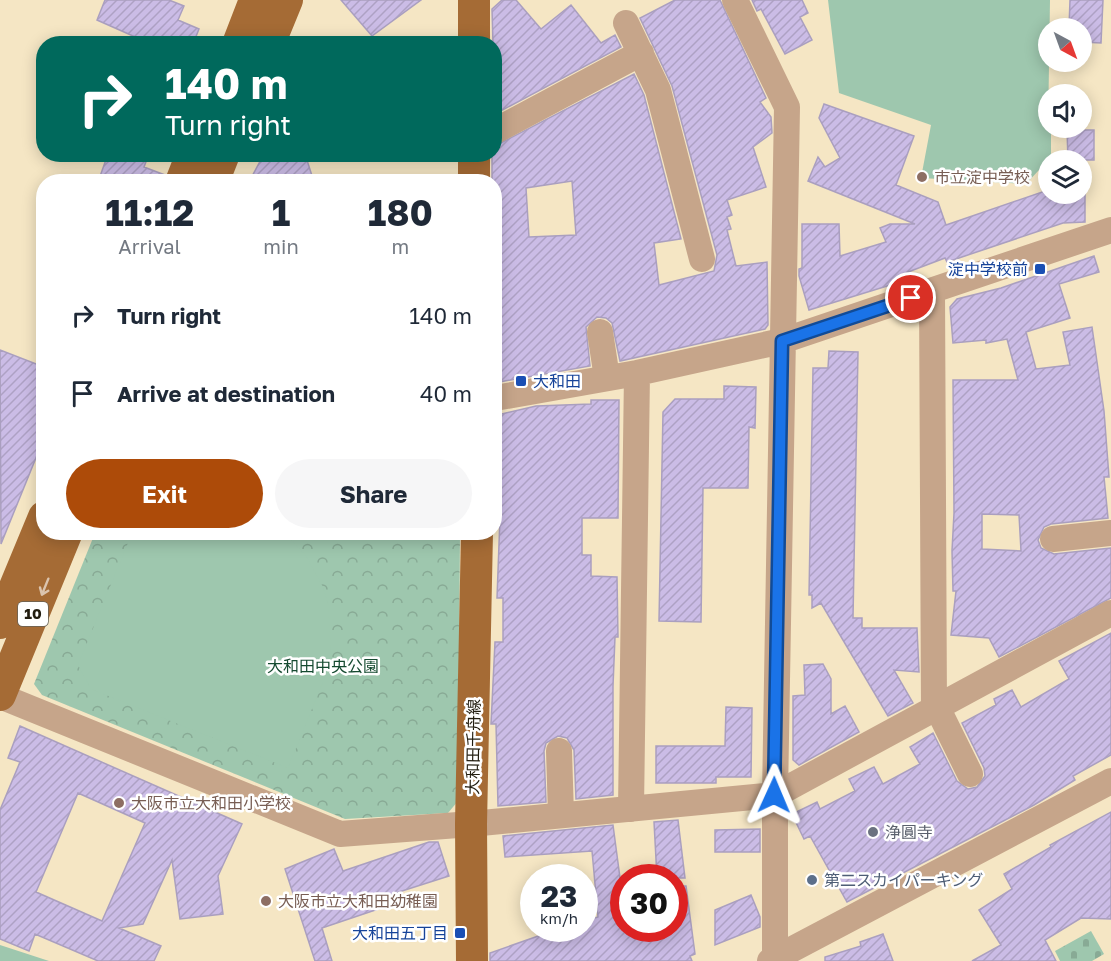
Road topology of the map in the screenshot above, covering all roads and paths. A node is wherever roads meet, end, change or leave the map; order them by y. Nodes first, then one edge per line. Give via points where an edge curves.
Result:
1 (735, 0) edge
2 (478, 3) edge
3 (263, 12) edge
4 (626, 23) dead end
5 (244, 36) edge
6 (475, 36) edge
7 (641, 52) junction
8 (502, 127) edge
9 (1111, 230) edge
10 (702, 259) dead end
11 (932, 291) junction
12 (600, 332) dead end
13 (782, 341) junction
14 (637, 373) junction
15 (607, 378) junction
16 (502, 397) edge
17 (1111, 532) edge
18 (36, 536) edge
19 (1053, 539) dead end
20 (64, 540) edge
21 (477, 540) edge
22 (1111, 614) edge
23 (0, 623) edge
24 (0, 695) edge
25 (935, 708) junction
26 (559, 752) dead end
27 (970, 774) dead end
28 (1111, 781) edge
29 (774, 795) junction
30 (631, 809) junction
31 (561, 815) junction
32 (471, 824) junction
33 (773, 960) edge
34 (472, 961) edge

1 - 13 street via 787,107
2 - 6 main road
3 - 5 main road
4 - 7 street
7 - 8 street
7 - 10 street via 658,90
9 - 11 street
11 - 13 street
11 - 25 street
12 - 15 street
13 - 14 street
13 - 29 street
14 - 15 street
14 - 30 street
15 - 16 street
17 - 19 street
18 - 23 main road, 10
20 -> 24 main road, 10
21 - 32 main road, 大和田千舟線
22 - 25 street
24 - 32 street via 340,834
25 - 27 street
25 - 29 street
26 - 31 street
28 - 33 street
29 - 30 street
29 - 33 street
30 - 31 street
31 - 32 street
32 - 34 main road, 大和田千舟線

